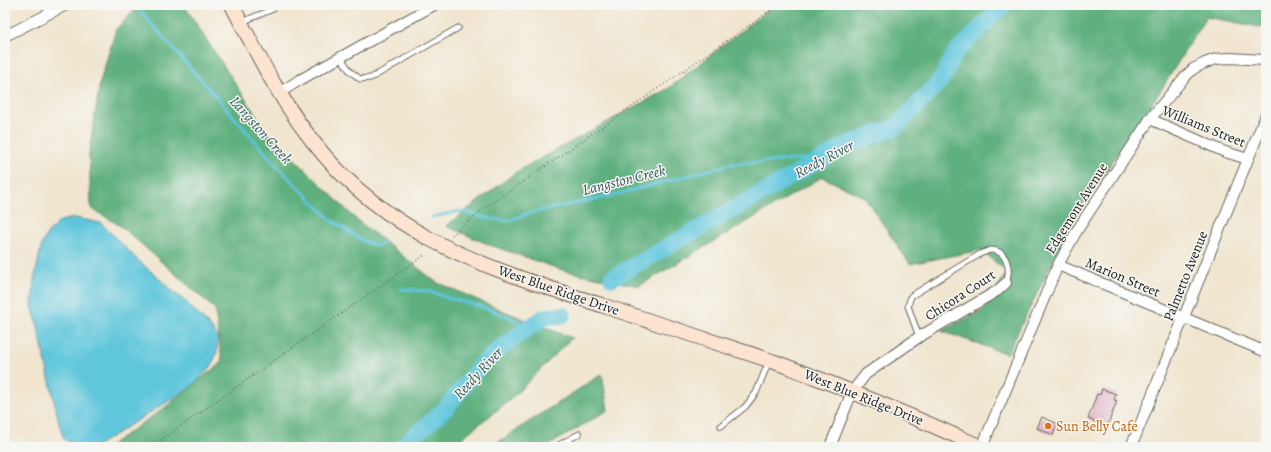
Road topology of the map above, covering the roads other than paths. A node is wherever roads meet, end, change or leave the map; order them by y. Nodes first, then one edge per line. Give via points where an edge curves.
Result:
1 (66, 5) edge
2 (232, 5) edge
3 (276, 5) edge
4 (434, 5) edge
5 (241, 22) junction
6 (458, 28) dead end
7 (5, 36) edge
8 (341, 58) junction
9 (1266, 60) edge
10 (279, 94) junction
11 (1266, 115) edge
12 (1150, 119) junction
13 (1248, 159) junction
14 (1058, 265) junction
15 (1006, 283) joint
16 (1184, 317) junction
17 (919, 337) junction
18 (1266, 352) edge
19 (770, 360) junction
20 (852, 392) junction
21 (721, 426) dead end
22 (579, 434) dead end
23 (555, 447) edge
24 (830, 447) edge
25 (982, 447) edge
26 (1131, 447) edge

1 - 7 street
2 - 5 main road, West Blue Ridge Drive
3 - 5 lane via 273,9
4 - 8 street
5 - 10 main road, West Blue Ridge Drive
6 - 8 lane via 371,78 360,79 350,71
8 - 10 street
9 - 12 street, Edgemont Avenue via 1229,58 1205,63 1184,78
10 - 19 main road, West Blue Ridge Drive via 307,135 344,176 387,212 430,239 458,253 551,288
11 - 13 street, Palmetto Avenue
12 - 13 street, Williams Street via 1225,152
12 - 14 street, Edgemont Avenue via 1076,232
13 - 16 street, Palmetto Avenue
14 - 16 street, Marion Street
14 - 25 street, Edgemont Avenue
15 - 17 street, Chicora Court via 997,291
15 - 17 lane, Chicora Court via 1009,269 1006,260 1000,253 989,250 911,296 908,306
16 - 18 street, Marion Street
16 - 26 street, Palmetto Avenue
17 - 20 street, Chicora Court via 866,374
19 - 20 main road, West Blue Ridge Drive
19 - 21 lane via 756,393 745,407
20 - 24 street, Chicora Court
20 - 25 main road, West Blue Ridge Drive
22 - 23 lane

